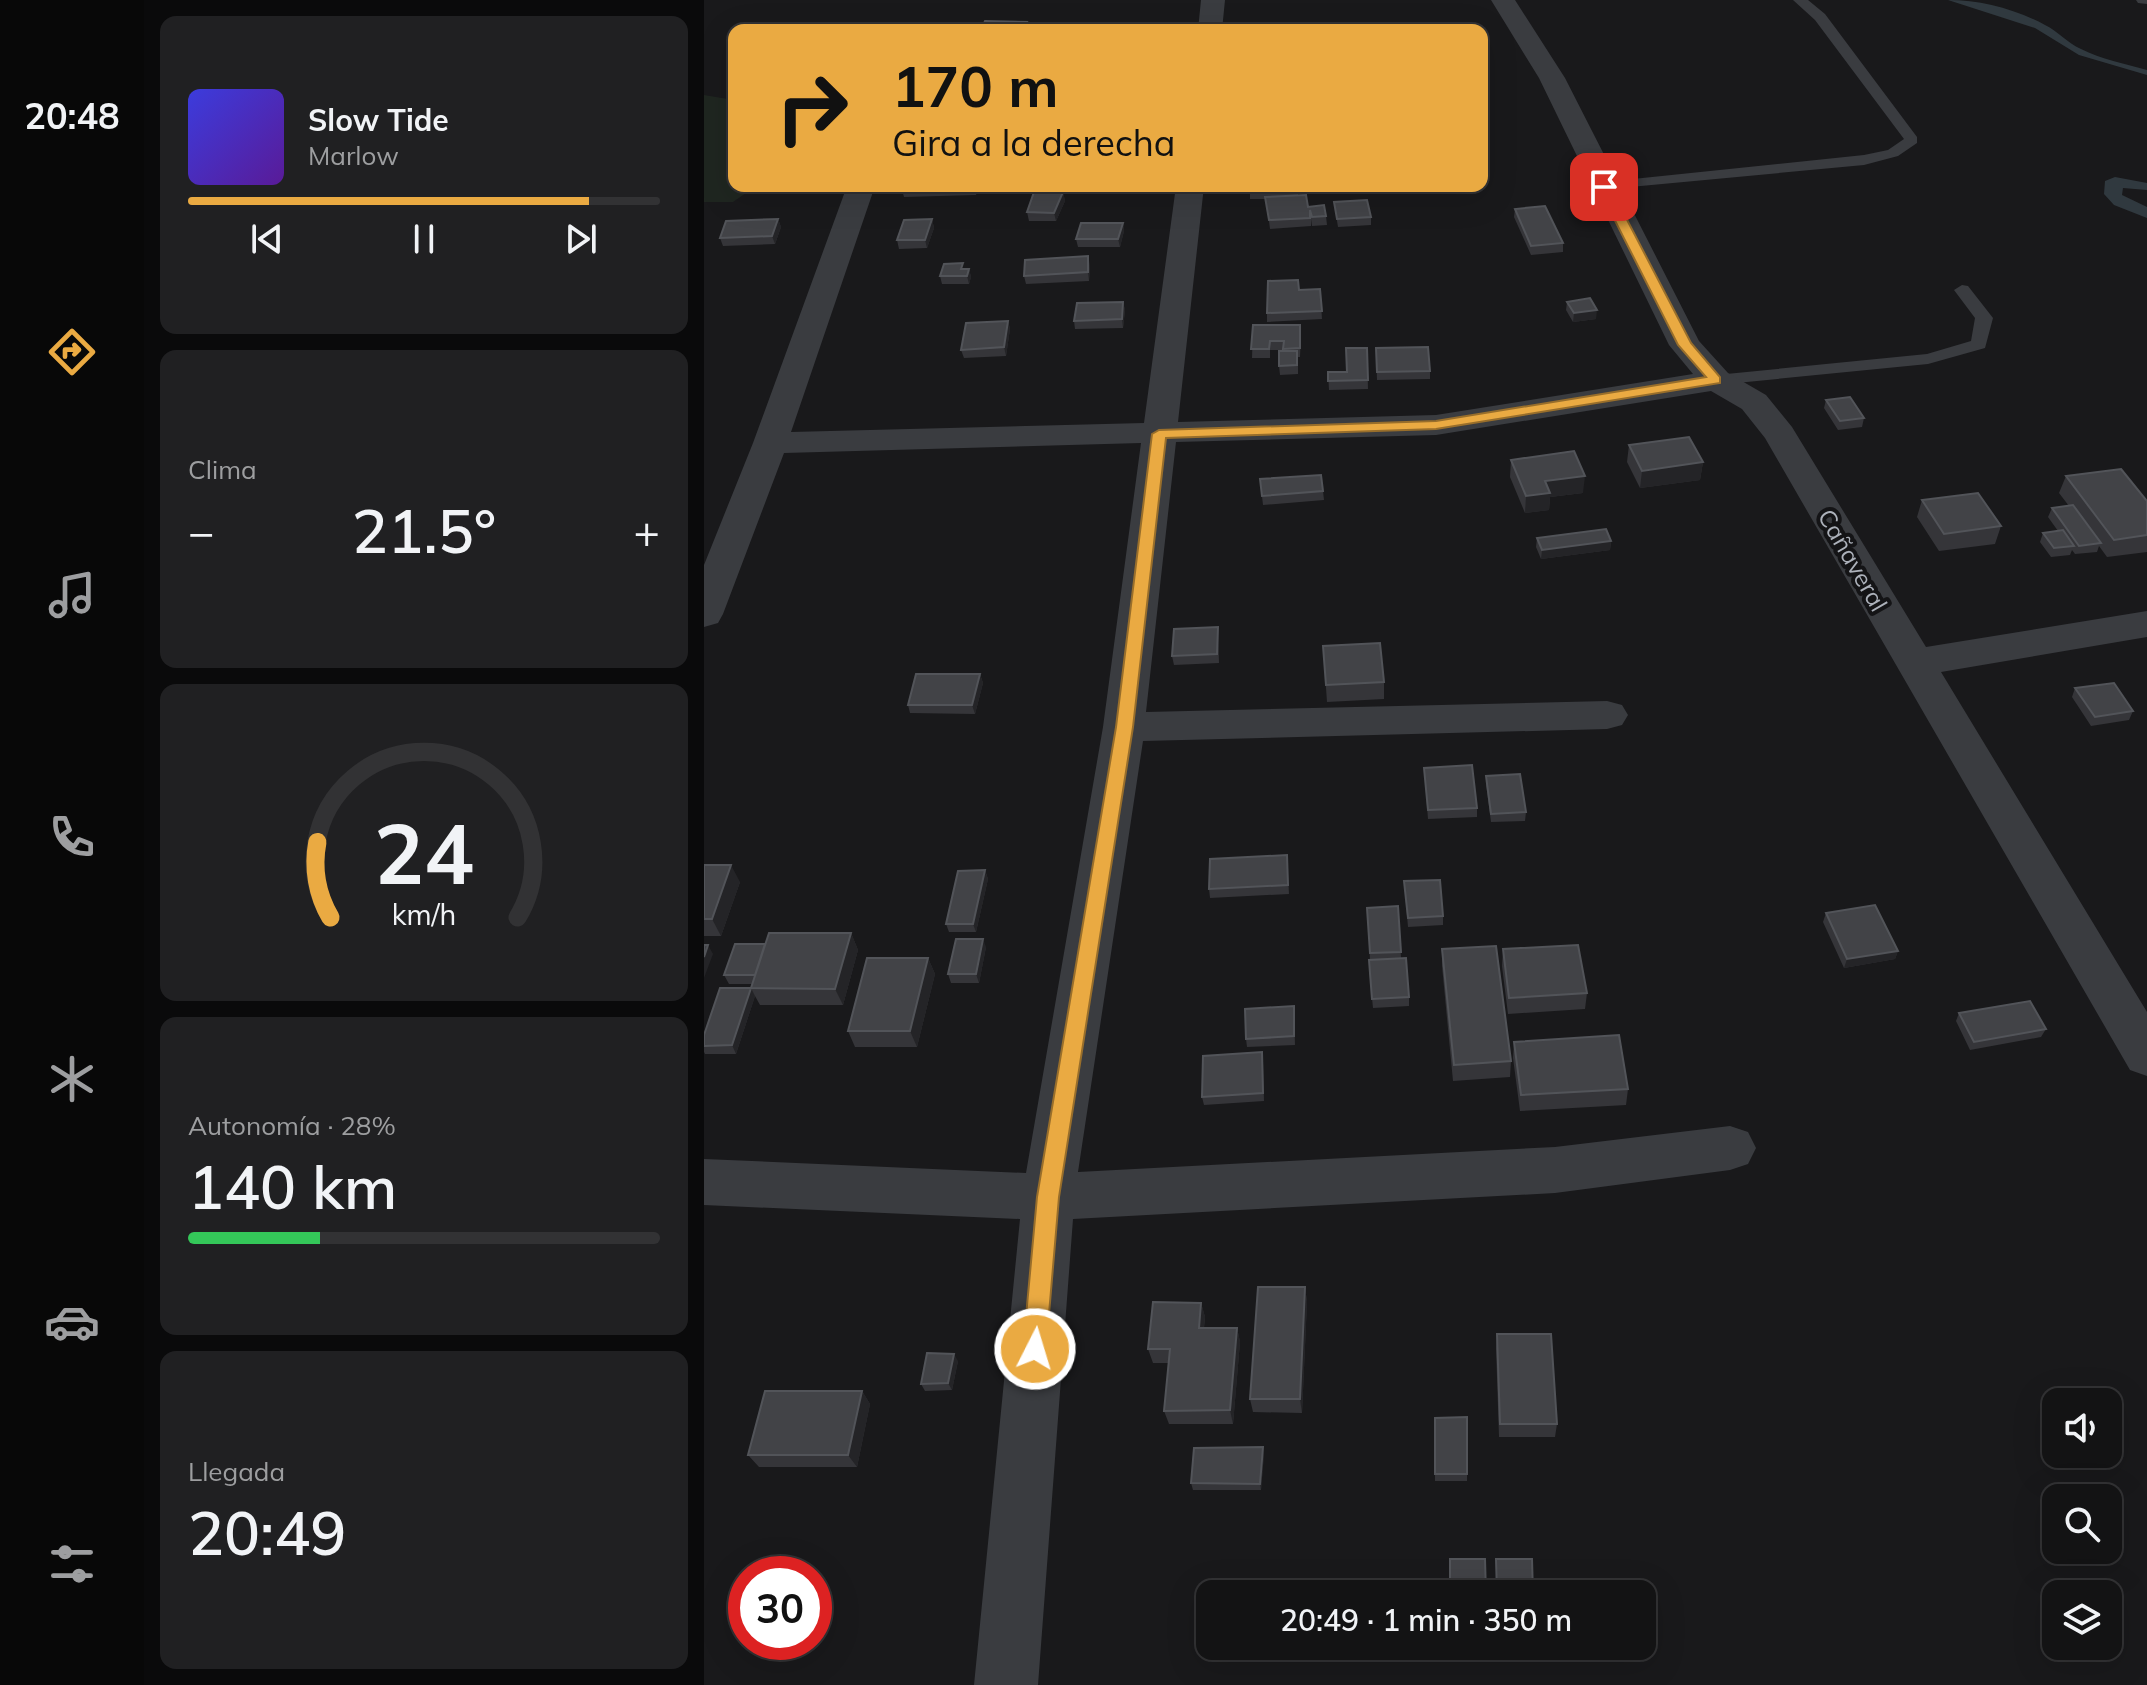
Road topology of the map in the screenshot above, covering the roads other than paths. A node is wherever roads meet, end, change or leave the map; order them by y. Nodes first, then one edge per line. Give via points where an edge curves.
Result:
1 (1213, 0) edge
2 (1503, 0) edge
3 (1800, 0) edge
4 (1211, 24) edge
5 (1604, 187) junction
6 (859, 192) edge
7 (1189, 192) edge
8 (1962, 290) dead end
9 (1716, 380) junction
10 (1159, 434) junction
11 (770, 443) junction
12 (704, 614) edge
13 (2147, 624) edge
14 (1914, 663) junction
15 (1607, 715) dead end
16 (1124, 727) junction
17 (2147, 1055) edge
18 (1730, 1148) dead end
19 (704, 1182) edge
20 (1048, 1197) junction
21 (1006, 1685) edge

1 - 4 street
2 - 5 street, Cañaveral via 1552,78
3 - 5 lane via 1820,17 1912,140 1893,153 1864,160
5 - 9 street, Cañaveral via 1685,345
6 - 11 street
7 - 10 street
8 - 9 lane via 1984,318 1979,344 1928,359
9 - 10 street via 1436,425
9 - 14 street, Cañaveral via 1754,402 1780,434
10 - 11 street
10 - 16 street
11 - 12 street
13 - 14 street
14 - 17 street, Cañaveral
15 - 16 street
16 - 20 street
18 - 20 street via 1555,1170
19 - 20 street
20 - 21 street

